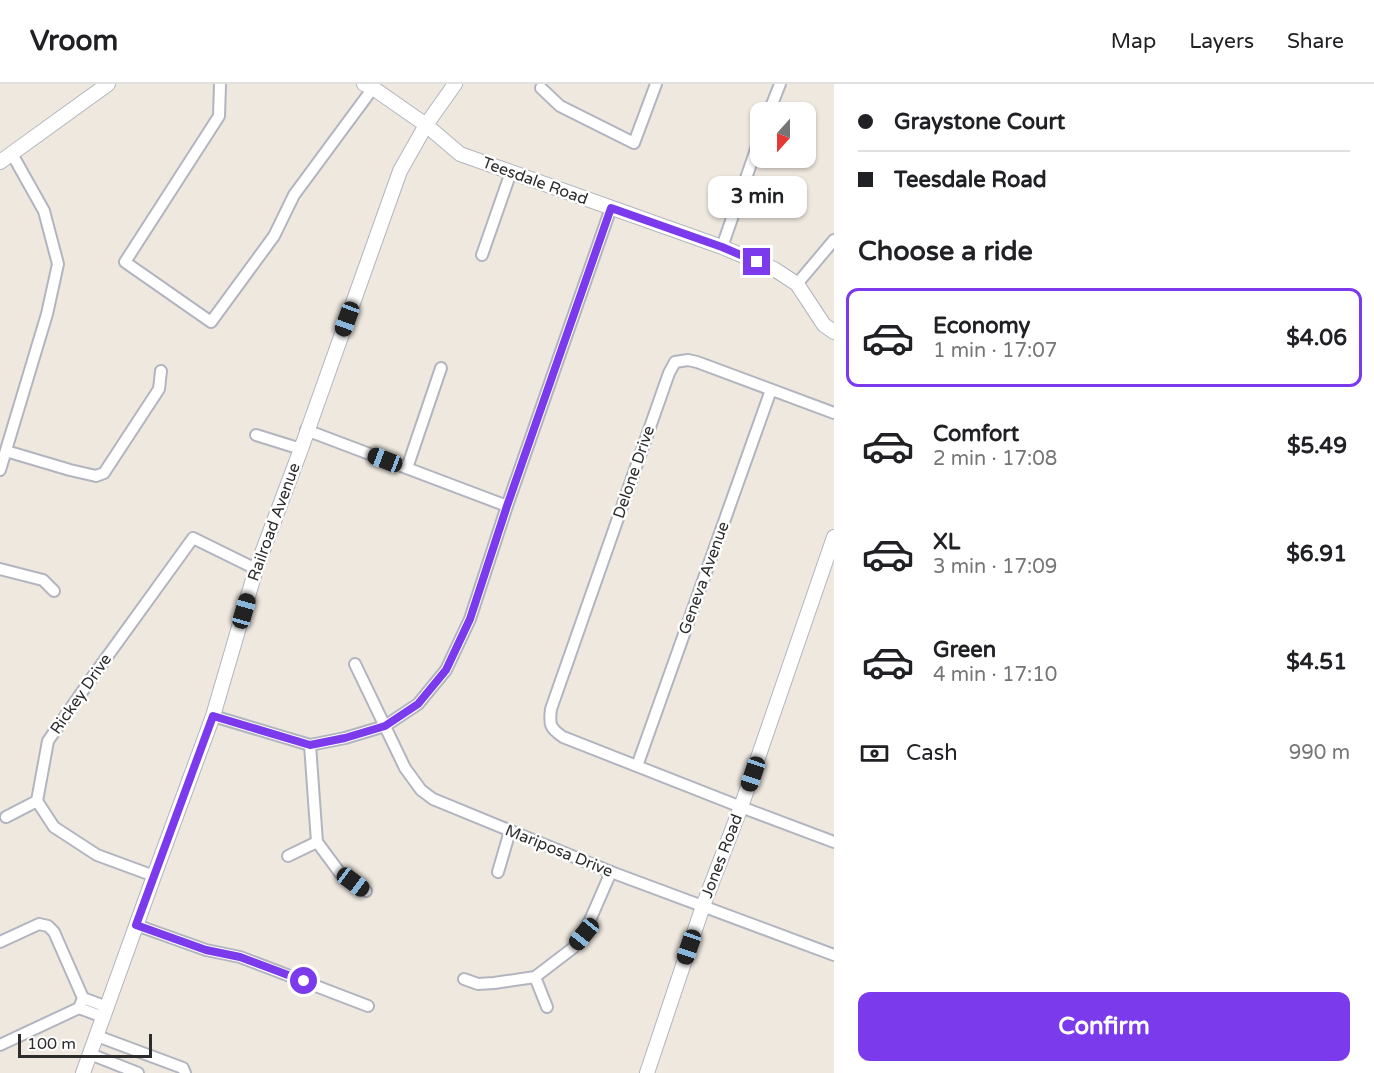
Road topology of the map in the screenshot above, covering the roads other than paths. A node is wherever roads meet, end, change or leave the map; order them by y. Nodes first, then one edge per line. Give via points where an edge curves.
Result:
1 (108, 84) edge
2 (220, 84) edge
3 (455, 84) edge
4 (656, 84) edge
5 (780, 84) edge
6 (368, 86) edge
7 (541, 88) dead end
8 (774, 102) edge
9 (426, 125) junction
10 (12, 154) junction
11 (0, 162) edge
12 (750, 167) edge
13 (511, 172) junction
14 (611, 208) junction
15 (834, 240) edge
16 (722, 247) junction
17 (482, 255) dead end
18 (797, 284) junction
19 (834, 332) edge
20 (441, 368) dead end
21 (161, 371) dead end
22 (771, 390) junction
23 (834, 413) edge
24 (306, 430) junction
25 (256, 435) dead end
26 (301, 449) junction
27 (6, 451) junction
28 (407, 468) junction
29 (0, 470) edge
30 (507, 506) junction
31 (834, 537) edge
32 (256, 568) junction
33 (0, 569) edge
34 (54, 591) dead end
35 (356, 664) dead end
36 (213, 716) junction
37 (385, 726) junction
38 (310, 745) junction
39 (637, 766) junction
40 (37, 801) junction
41 (741, 807) junction
42 (6, 817) dead end
43 (510, 831) junction
44 (317, 842) junction
45 (834, 842) edge
46 (288, 856) dead end
47 (498, 872) dead end
48 (611, 872) junction
49 (154, 876) junction
50 (366, 891) dead end
51 (703, 906) junction
52 (136, 925) junction
53 (0, 942) edge
54 (834, 955) edge
55 (535, 977) junction
56 (464, 979) dead end
57 (81, 1003) junction
58 (368, 1006) dead end
59 (547, 1007) dead end
60 (105, 1012) junction
61 (97, 1036) junction
62 (0, 1045) edge
63 (90, 1054) junction
64 (84, 1073) edge
65 (138, 1073) edge
66 (186, 1073) edge
67 (647, 1073) edge

1 - 10 street
2 - 6 street via 219,116 124,262 211,322 274,236 294,195
3 - 9 street, Railroad Avenue
4 - 7 street via 634,143 560,106
5 - 8 street
6 - 9 street, Teesdale Road
9 - 13 street, Teesdale Road via 460,154
9 - 24 street, Railroad Avenue via 400,171
10 - 11 street
10 - 27 street via 44,211 57,264 47,314
12 - 16 street
13 - 14 street, Teesdale Road
13 - 17 street
14 - 16 street, Teesdale Road
14 - 30 street
15 - 18 street
16 - 18 street, Teesdale Road via 774,269
18 - 19 street, Teesdale Road via 824,325
20 - 28 street
21 - 27 street via 159,390 104,473 96,476
22 - 23 street, Delone Drive
22 - 39 street, Geneva Avenue
22 - 39 street, Delone Drive via 696,362 682,360 672,365 550,720 553,730 563,737
24 - 26 street, Railroad Avenue
24 - 28 street
25 - 26 street
26 - 32 street, Railroad Avenue
27 - 29 street
28 - 30 street
30 - 37 street via 470,619 446,670 418,704
31 - 41 street, Jones Road
32 - 36 street, Railroad Avenue
32 - 40 street, Rickey Drive via 193,538 48,741
33 - 34 street via 43,580
35 - 37 street, Mariposa Drive
36 - 38 street
36 - 49 street, Railroad Avenue
37 - 38 street
37 - 43 street, Mariposa Drive via 405,768 421,790 433,799
38 - 44 street
39 - 41 street
40 - 42 street
40 - 49 street via 54,827 97,855
41 - 45 street
41 - 51 street, Jones Road
43 - 47 street
43 - 48 street, Mariposa Drive
44 - 46 street
44 - 50 street via 340,873
48 - 51 street, Mariposa Drive
48 - 55 street via 584,934 573,948
49 - 52 street, Railroad Avenue
51 - 54 street, Mariposa Drive
51 - 67 street, Jones Road
52 - 58 street via 206,950 240,957
52 - 60 street, Railroad Avenue
53 - 57 street via 39,924 48,926 54,932
55 - 56 street via 494,984
55 - 59 street
57 - 60 street
57 - 62 street
60 - 61 street, Railroad Avenue
61 - 63 street, Railroad Avenue
61 - 66 street via 183,1068
63 - 64 street, Railroad Avenue
63 - 65 street

